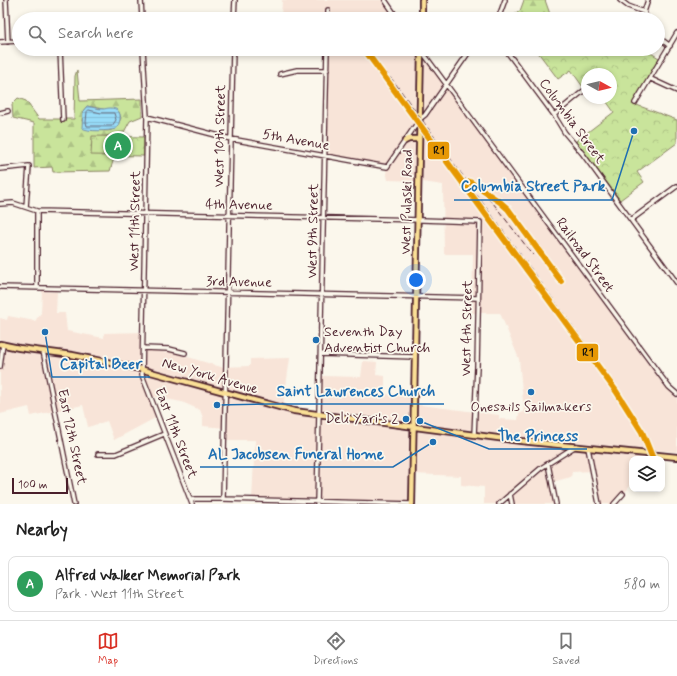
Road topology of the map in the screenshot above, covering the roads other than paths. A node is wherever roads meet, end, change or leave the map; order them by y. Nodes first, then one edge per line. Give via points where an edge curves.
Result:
1 (6, 0) edge
2 (141, 0) edge
3 (235, 0) edge
4 (384, 0) edge
5 (422, 0) edge
6 (505, 0) edge
7 (620, 0) edge
8 (648, 0) edge
9 (142, 12) edge
10 (234, 12) edge
11 (393, 12) edge
12 (422, 12) edge
13 (501, 12) edge
14 (644, 12) joint
15 (677, 32) edge
16 (0, 42) edge
17 (8, 42) junction
18 (12, 42) edge
19 (665, 43) edge
20 (670, 46) junction
21 (665, 55) edge
22 (60, 56) edge
23 (143, 56) edge
24 (233, 56) edge
25 (327, 56) edge
26 (421, 56) edge
27 (426, 56) edge
28 (466, 56) edge
29 (510, 56) edge
30 (664, 56) edge
31 (327, 70) junction
32 (280, 74) dead end
33 (651, 79) junction
34 (447, 84) junction
35 (677, 91) edge
36 (581, 93) edge
37 (635, 103) dead end
38 (8, 111) dead end
39 (0, 113) edge
40 (554, 115) junction
41 (147, 117) junction
42 (63, 120) dead end
43 (419, 120) junction
44 (419, 138) junction
45 (232, 139) junction
46 (405, 141) junction
47 (325, 156) junction
48 (0, 169) edge
49 (677, 186) edge
50 (0, 204) edge
51 (26, 207) junction
52 (37, 211) junction
53 (145, 214) junction
54 (230, 215) junction
55 (324, 218) junction
56 (418, 220) junction
57 (631, 220) junction
58 (480, 222) joint
59 (677, 283) edge
60 (0, 287) edge
61 (37, 288) junction
62 (144, 291) junction
63 (228, 293) junction
64 (322, 294) junction
65 (416, 297) junction
66 (478, 298) junction
67 (1, 344) edge
68 (144, 348) junction
69 (43, 351) junction
70 (185, 353) dead end
71 (321, 354) junction
72 (415, 357) junction
73 (0, 367) edge
74 (142, 369) junction
75 (225, 392) junction
76 (677, 394) edge
77 (319, 414) junction
78 (413, 428) junction
79 (164, 434) junction
80 (474, 435) junction
81 (576, 446) junction
82 (588, 448) junction
83 (98, 454) dead end
84 (677, 457) edge
85 (548, 464) junction
86 (510, 494) junction
87 (623, 494) dead end
88 (224, 500) junction
89 (191, 502) edge
90 (317, 503) edge
91 (74, 504) edge
92 (412, 504) edge
93 (499, 504) edge
94 (512, 504) edge
95 (556, 504) edge
96 (599, 504) edge
97 (614, 504) edge

1 - 17 street
2 - 9 street
3 - 10 street
4 - 11 street
5 - 12 main road
6 - 13 street
7 - 14 street
8 - 14 street
15 - 20 street
16 - 17 street
17 - 18 street
19 - 20 street
20 - 21 street
22 - 42 street
23 - 41 street, West 11th Street
24 - 45 street, West 10th Street
25 - 31 street, West 9th Street
26 - 43 main road, West Pulaski Road
27 - 34 street, Railroad Street
28 - 34 street, 5th Avenue
29 - 40 street, Columbia Street
30 - 33 street
31 - 32 street via 297,70
31 - 47 street, West 9th Street
33 - 35 street
33 - 37 street
34 - 43 street, 5th Avenue
34 - 76 street, Railroad Street via 660,376
36 - 40 street
38 - 39 street
40 - 57 street, Columbia Street
41 - 45 street, 5th Avenue
41 - 53 street, West 11th Street
43 - 44 main road, West Pulaski Road
43 - 46 street, 5th Avenue
44 - 46 main road
44 - 56 main road, West Pulaski Road
45 - 47 street, 5th Avenue
45 - 54 street, West 10th Street
46 - 47 street, 5th Avenue via 387,167
47 - 55 street, West 9th Street
48 - 51 street via 29,166
49 - 57 street
50 - 51 street, 4th Avenue via 13,203
51 - 52 street, 4th Avenue
52 - 53 street, 4th Avenue
52 - 61 street
53 - 54 street, 4th Avenue
53 - 62 street, West 11th Street
54 - 55 street, 4th Avenue
54 - 63 street, West 10th Street
55 - 56 street, 4th Avenue
55 - 64 street, West 9th Street
56 - 58 street, 4th Avenue
56 - 65 main road, West Pulaski Road
57 - 59 street, Columbia Street
58 - 66 street, West 4th Street
60 - 61 street, 3rd Avenue
61 - 62 street, 3rd Avenue
62 - 63 street, 3rd Avenue
62 - 68 street, West 11th Street
63 - 64 street, 3rd Avenue
63 - 75 street, West 10th Street
64 - 65 street, 3rd Avenue
64 - 71 street, West 9th Street
65 - 66 street, 3rd Avenue
65 - 72 main road, West Pulaski Road
66 - 80 street, West 4th Street
67 - 69 main road, New York Avenue
67 - 73 street
68 - 70 street via 169,349
68 - 74 street, West 11th Street
69 - 74 main road, New York Avenue
69 - 91 street, East 12th Street
71 - 72 street
71 - 77 street, West 9th Street
72 - 78 main road, West Pulaski Road
74 - 75 main road, New York Avenue
74 - 79 street, East 11th Street
75 - 77 main road, New York Avenue via 294,412
75 - 88 street, West 10th Street
77 - 78 main road, New York Avenue
77 - 90 street, West 9th Street
78 - 80 main road, New York Avenue
78 - 92 main road, West Pulaski Road
79 - 83 street via 116,454
79 - 89 street, East 11th Street
80 - 81 main road, New York Avenue
81 - 82 main road, New York Avenue
81 - 85 street
82 - 84 main road, New York Avenue
82 - 96 street
85 - 86 street
85 - 95 street
86 - 93 street
86 - 94 street
87 - 97 street
88 - 89 street via 194,499
88 - 90 street
90 - 92 street

